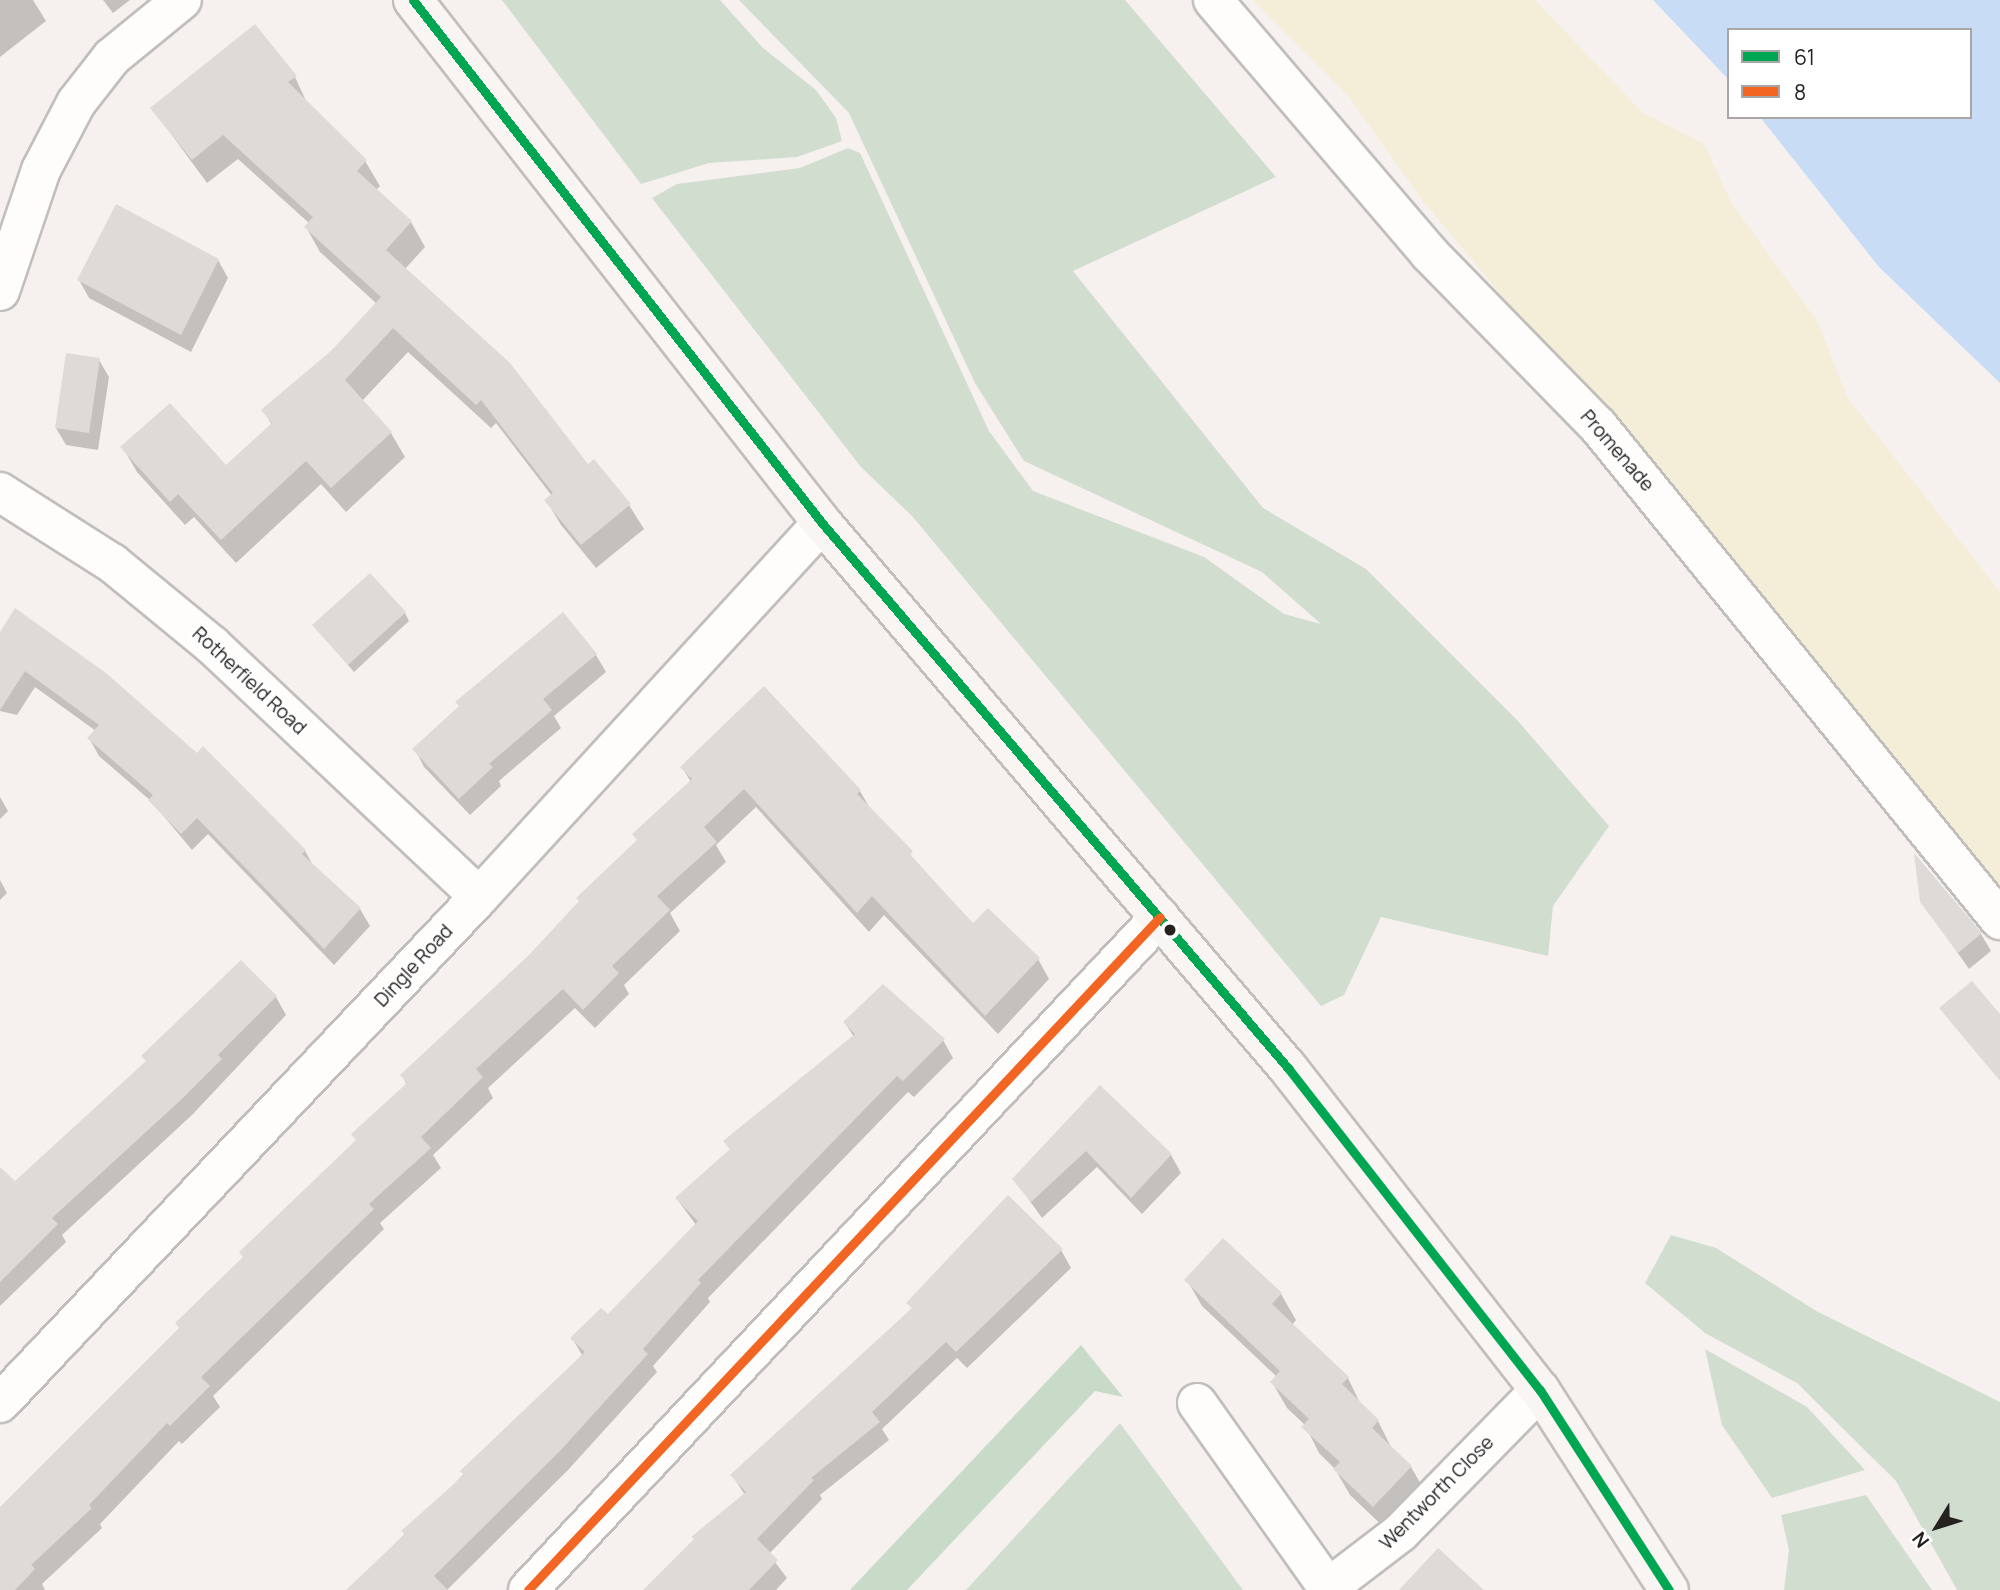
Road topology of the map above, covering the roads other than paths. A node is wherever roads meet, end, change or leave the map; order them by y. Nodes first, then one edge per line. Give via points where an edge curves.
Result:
1 (183, 0) edge
2 (413, 0) edge
3 (1213, 0) edge
4 (0, 292) edge
5 (0, 492) edge
6 (822, 523) junction
7 (479, 897) junction
8 (1160, 917) junction
9 (2000, 920) edge
10 (1539, 1390) junction
11 (0, 1403) edge
12 (1197, 1403) dead end
13 (1329, 1589) edge
14 (528, 1590) edge
15 (1669, 1590) edge

1 - 4 street via 112,57 76,103 41,170
2 - 6 street
3 - 9 street, Promenade via 1429,253 1598,426
5 - 7 street, Rotherfield Road via 112,563 212,645
6 - 7 street, Dingle Road
6 - 8 street
7 - 11 street, Dingle Road
8 - 10 street via 1288,1068
8 - 14 street
10 - 13 street, Wentworth Close via 1400,1534
10 - 15 street
12 - 13 street, Wentworth Close

